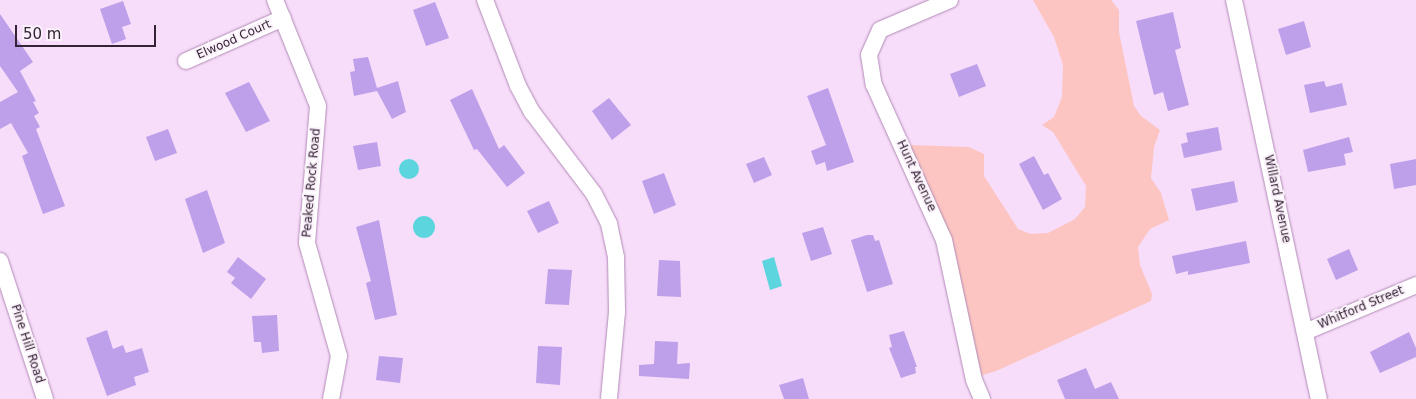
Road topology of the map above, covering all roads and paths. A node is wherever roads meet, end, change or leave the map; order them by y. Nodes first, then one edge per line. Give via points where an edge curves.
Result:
1 (275, 0) edge
2 (484, 0) edge
3 (950, 0) edge
4 (1234, 0) edge
5 (283, 18) junction
6 (186, 61) dead end
7 (0, 261) edge
8 (1416, 285) edge
9 (1305, 332) junction
10 (45, 399) edge
11 (332, 399) edge
12 (609, 399) edge
13 (982, 399) edge
14 (1319, 399) edge

1 - 5 street, Peaked Rock Road
2 - 12 street via 518,86 532,112 594,194 609,224 616,258 617,312
3 - 13 street, Hunt Avenue via 880,30 869,55 874,85 944,240 974,380
4 - 9 street, Willard Avenue
5 - 6 street, Elwood Court
5 - 11 street, Peaked Rock Road via 318,106 307,243 339,356
7 - 10 street, Pine Hill Road
8 - 9 street, Whitford Street
9 - 14 street, Willard Avenue

